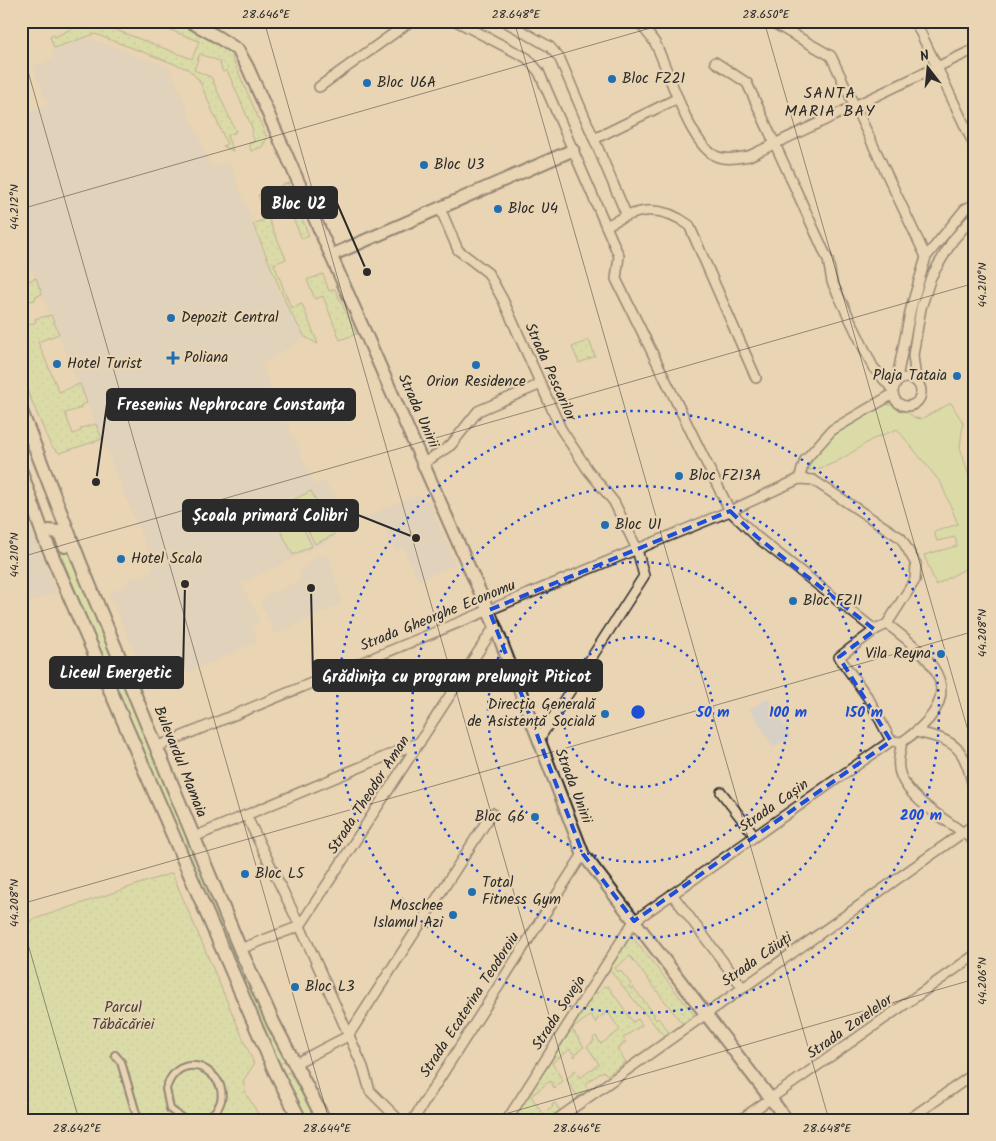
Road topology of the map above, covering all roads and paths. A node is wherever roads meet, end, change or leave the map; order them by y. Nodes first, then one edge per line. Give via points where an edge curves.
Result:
1 (189, 21) edge
2 (411, 21) edge
3 (456, 21) edge
4 (504, 21) edge
5 (638, 21) edge
6 (770, 21) edge
7 (915, 21) edge
8 (975, 49) edge
9 (716, 62) dead end
10 (936, 67) junction
11 (319, 87) dead end
12 (678, 98) junction
13 (854, 106) junction
14 (594, 139) junction
15 (775, 144) junction
16 (975, 148) edge
17 (573, 150) junction
18 (975, 204) edge
19 (440, 208) junction
20 (626, 214) junction
21 (975, 215) edge
22 (606, 226) junction
23 (332, 254) junction
24 (926, 257) junction
25 (756, 378) dead end
26 (916, 382) junction
27 (541, 384) junction
28 (894, 389) junction
29 (21, 411) edge
30 (424, 463) junction
31 (21, 472) edge
32 (799, 479) junction
33 (730, 511) junction
34 (44, 537) junction
35 (637, 549) junction
36 (81, 565) junction
37 (489, 610) junction
38 (887, 624) junction
39 (495, 626) junction
40 (875, 630) junction
41 (916, 732) junction
42 (539, 739) junction
43 (891, 741) junction
44 (420, 742) junction
45 (902, 742) junction
46 (156, 747) junction
47 (721, 792) dead end
48 (975, 794) edge
49 (492, 813) dead end
50 (246, 815) junction
51 (975, 824) edge
52 (963, 832) junction
53 (755, 836) junction
54 (194, 837) junction
55 (975, 842) edge
56 (583, 854) junction
57 (672, 894) junction
58 (634, 921) junction
59 (300, 926) junction
60 (240, 949) junction
61 (975, 956) edge
62 (743, 988) junction
63 (705, 1014) junction
64 (348, 1036) junction
65 (115, 1055) dead end
66 (294, 1064) junction
67 (975, 1073) edge
68 (770, 1098) junction
69 (138, 1120) edge
70 (184, 1120) edge
71 (204, 1120) edge
72 (300, 1120) edge
73 (324, 1120) edge
74 (398, 1120) edge
75 (413, 1120) edge
76 (507, 1120) edge
77 (556, 1120) edge
78 (740, 1120) edge
79 (787, 1120) edge
80 (908, 1120) edge

1 - 23 street, Strada Unirii via 235,48 245,62
2 - 11 street
3 - 17 street via 527,58 539,72
4 - 14 street via 550,47 560,59
5 - 12 street via 654,42
6 - 13 street via 831,56
7 - 10 street
8 - 10 street
9 - 15 street via 747,83
10 - 13 street
10 - 16 street
12 - 14 street
12 - 15 street via 702,145 718,157 736,159
13 - 15 street
13 - 24 street
14 - 20 street
15 - 28 street via 828,260 832,282 873,367
17 - 19 street
17 - 22 street
18 - 24 street via 965,209
19 - 23 street
19 - 27 street, Strada Pescarilor via 458,250 488,273
20 - 22 street
20 - 25 street via 658,211 677,216 689,225
21 - 26 street via 953,240 931,277 921,308 913,355
22 - 33 street via 619,256 616,279
23 - 30 street, Strada Unirii
24 - 28 street via 911,308
26 - 28 street via 908,378
26 - 28 street via 921,394 912,405 902,405
27 - 30 street via 478,411 451,445
27 - 35 street, Strada Pescarilor via 561,429 614,502
28 - 32 street via 832,430 805,460
29 - 36 main road, Bulevardul Mamaia
30 - 37 street, Strada Unirii
31 - 34 main road
32 - 33 street
32 - 38 street via 813,480 854,506 901,538 911,553 916,564 915,580
33 - 35 street, Strada Gheorghe Economu
33 - 40 street via 757,537
34 - 36 main road via 50,531 58,532
34 - 72 main road via 275,1071
35 - 37 street, Strada Gheorghe Economu
35 - 42 street, Strada Pescarilor via 644,576
36 - 46 main road, Bulevardul Mamaia
37 - 39 street, Strada Unirii
37 - 46 street, Strada Gheorghe Economu
38 - 40 street
38 - 41 street via 917,646 936,670 942,690 938,708
39 - 42 street, Strada Unirii
39 - 44 street, Strada Theodor Aman
40 - 43 street via 839,657 869,699
41 - 45 street
41 - 48 street via 949,741 960,750
42 - 56 street, Strada Unirii
43 - 45 street
43 - 53 street, Strada Cașin
44 - 50 street
44 - 59 street, Strada Theodor Aman
45 - 52 street via 898,762 901,776 911,793
46 - 54 main road, Bulevardul Mamaia
47 - 53 street
49 - 64 street
50 - 54 street
50 - 59 street
51 - 52 street, Strada Căiuți
52 - 55 street
52 - 62 street, Strada Căiuți
53 - 57 street, Strada Cașin
54 - 60 main road, Bulevardul Mamaia
56 - 58 street, Strada Unirii
56 - 75 street, Strada Ecaterina Teodoroiu
57 - 58 street, Strada Cașin
57 - 62 street
58 - 63 street, Strada Unirii
58 - 76 street, Strada Soveja
59 - 60 street
59 - 64 street
60 - 66 main road, Bulevardul Mamaia
61 - 68 street, Strada Zorelelor
62 - 63 street, Strada Căiuți
63 - 68 street, Strada Unirii
63 - 77 street, Strada Căiuți
64 - 66 street
64 - 74 street via 370,1091
65 - 69 street via 121,1062
66 - 73 main road, Bulevardul Mamaia
67 - 80 street
68 - 78 street, Strada Zorelelor
68 - 79 street, Strada Unirii
70 - 71 street via 170,1109 166,1089 176,1072 190,1066 207,1069 222,1091 217,1109

